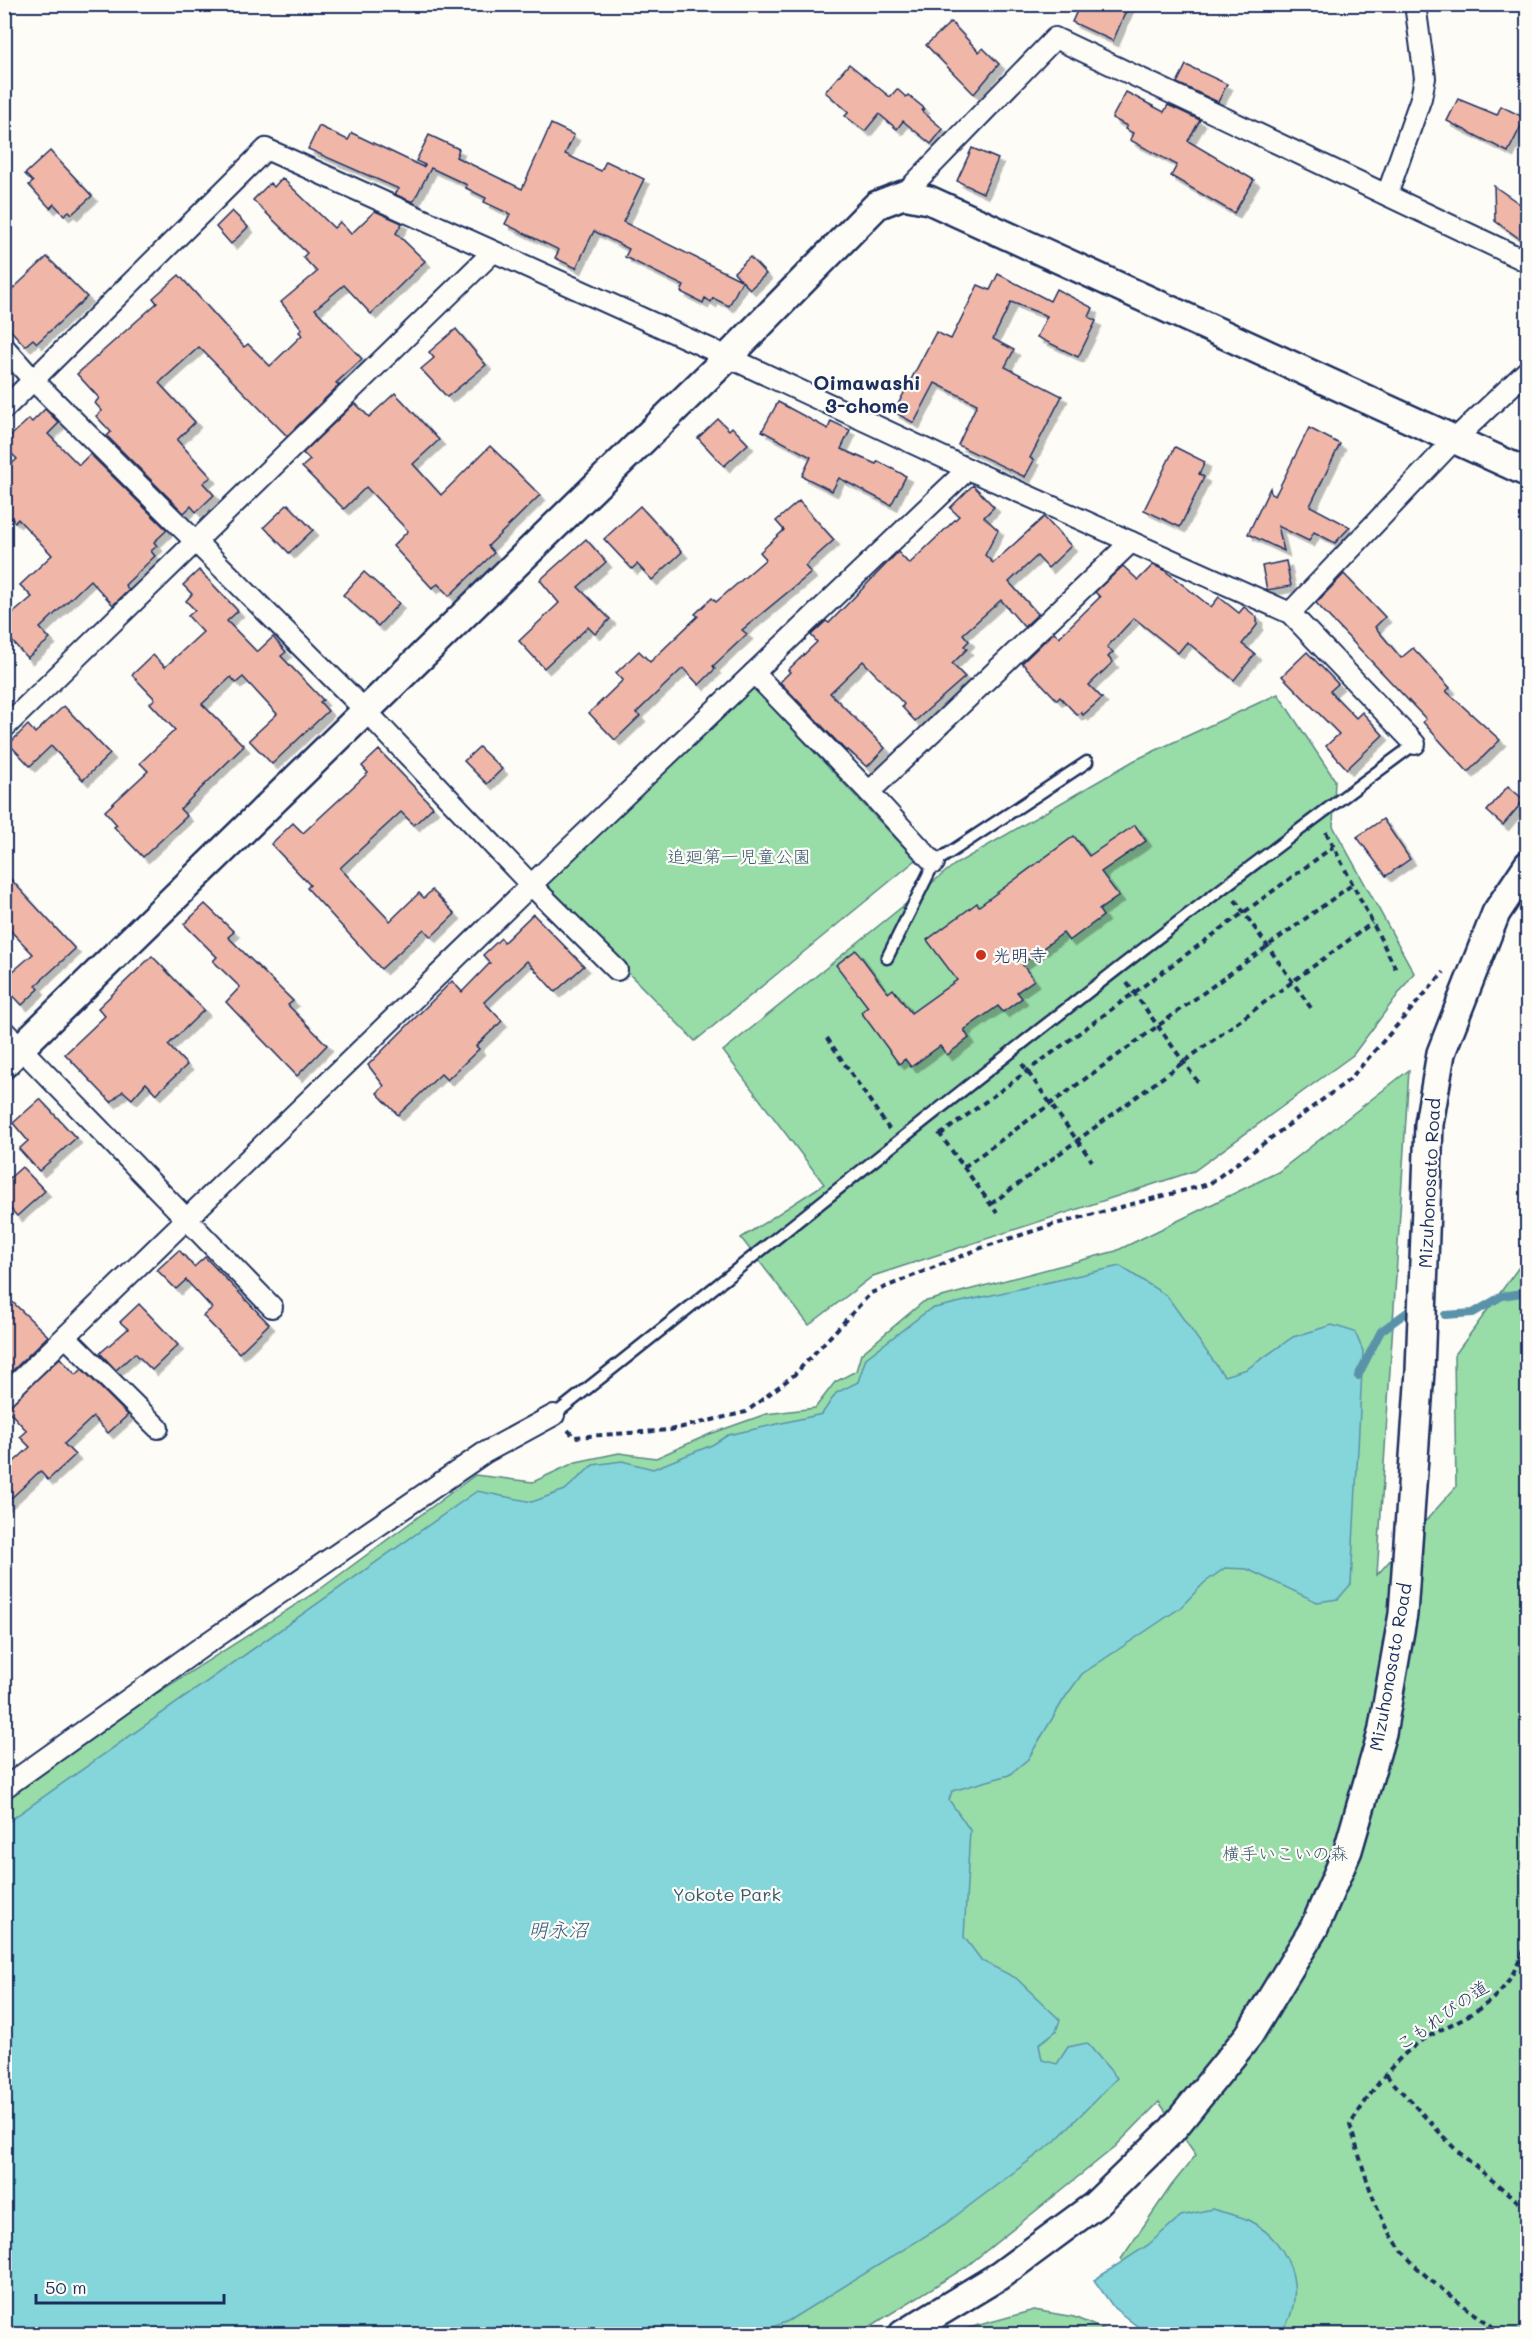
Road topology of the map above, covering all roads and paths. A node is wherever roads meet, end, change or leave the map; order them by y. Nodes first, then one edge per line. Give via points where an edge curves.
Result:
1 (1415, 4) edge
2 (903, 195) junction
3 (1387, 195) junction
4 (494, 252) junction
5 (1527, 262) edge
6 (4, 346) edge
7 (728, 357) junction
8 (1527, 370) edge
9 (34, 381) junction
10 (4, 409) edge
11 (1454, 440) junction
12 (968, 469) junction
13 (1527, 473) edge
14 (1131, 542) junction
15 (196, 544) junction
16 (1290, 613) junction
17 (754, 673) junction
18 (366, 711) junction
19 (4, 728) edge
20 (1415, 744) joint
21 (1087, 762) dead end
22 (870, 792) junction
23 (1317, 816) junction
24 (1333, 847) junction
25 (934, 862) junction
26 (1527, 865) edge
27 (1353, 884) junction
28 (531, 885) junction
29 (1225, 888) junction
30 (1244, 912) junction
31 (1372, 923) junction
32 (1267, 946) junction
33 (887, 958) dead end
34 (1449, 966) dead end
35 (1396, 969) dead end
36 (617, 970) dead end
37 (1117, 971) junction
38 (1292, 982) junction
39 (1134, 993) junction
40 (1311, 1008) dead end
41 (1159, 1025) junction
42 (827, 1038) dead end
43 (10, 1047) edge
44 (1011, 1053) junction
45 (1183, 1062) junction
46 (1028, 1070) junction
47 (1198, 1082) dead end
48 (1051, 1104) junction
49 (928, 1118) junction
50 (940, 1135) junction
51 (1077, 1140) junction
52 (897, 1142) junction
53 (1092, 1161) dead end
54 (964, 1167) junction
55 (991, 1204) junction
56 (997, 1213) dead end
57 (188, 1219) junction
58 (272, 1307) dead end
59 (66, 1337) junction
60 (4, 1396) edge
61 (554, 1415) junction
62 (158, 1428) dead end
63 (1527, 1706) edge
64 (4, 1788) edge
65 (1527, 1860) edge
66 (1527, 1942) edge
67 (1386, 2076) junction
68 (1527, 2210) edge
69 (903, 2334) edge
70 (1503, 2334) edge

1 - 3 street via 1425,78
2 - 3 street via 1055,38
2 - 7 street via 877,205
2 - 11 street via 929,200
3 - 5 street
4 - 7 street
4 - 9 street via 266,149
4 - 15 street
6 - 9 street
7 - 12 street
7 - 18 street
8 - 11 street
9 - 10 street
9 - 15 street
11 - 13 street
11 - 16 street
12 - 14 street
12 - 17 street
14 - 16 street
14 - 22 street
15 - 18 street
15 - 19 street
16 - 20 street
17 - 22 street
17 - 28 street
18 - 28 street
18 - 43 street
20 - 23 lane
21 - 25 lane
22 - 25 street
23 - 24 path
23 - 29 lane
24 - 27 path
24 - 30 path
25 - 33 lane
26 - 69 street, Mizuhonosato Road via 1496,913 1441,1053 1429,1124 1420,1371 1403,1614 1382,1732 1348,1850 1314,1928 1249,2035 1172,2130 1095,2205 999,2276
27 - 31 path
27 - 32 path
28 - 36 street
28 - 57 street
29 - 30 path
29 - 37 lane
30 - 32 path
30 - 39 path
31 - 35 path
31 - 38 path
32 - 38 path
32 - 41 path
34 - 61 path via 1349,1080 1209,1184 1052,1225 981,1248 871,1293 794,1375 746,1412 670,1430 574,1437
37 - 39 path
37 - 44 lane
38 - 40 path
38 - 45 path
39 - 41 path
39 - 46 path
41 - 45 path
41 - 48 path
42 - 52 path
43 - 57 street
44 - 46 path
44 - 49 lane
45 - 47 path
45 - 51 path
46 - 48 path
46 - 50 path
48 - 51 path
48 - 54 path
49 - 50 path
49 - 52 lane
50 - 54 path
51 - 53 path
51 - 55 path
52 - 61 lane
54 - 55 path
55 - 56 path
57 - 58 street
57 - 59 street
59 - 60 street
59 - 62 street
61 - 64 street via 484,1453
63 - 65 path via 1522,1806
66 - 67 path, こもれびの道 via 1506,1985 1480,2008 1408,2051
67 - 68 path via 1456,2150
67 - 70 path, こもれびの道 via 1350,2125 1386,2226 1409,2260

